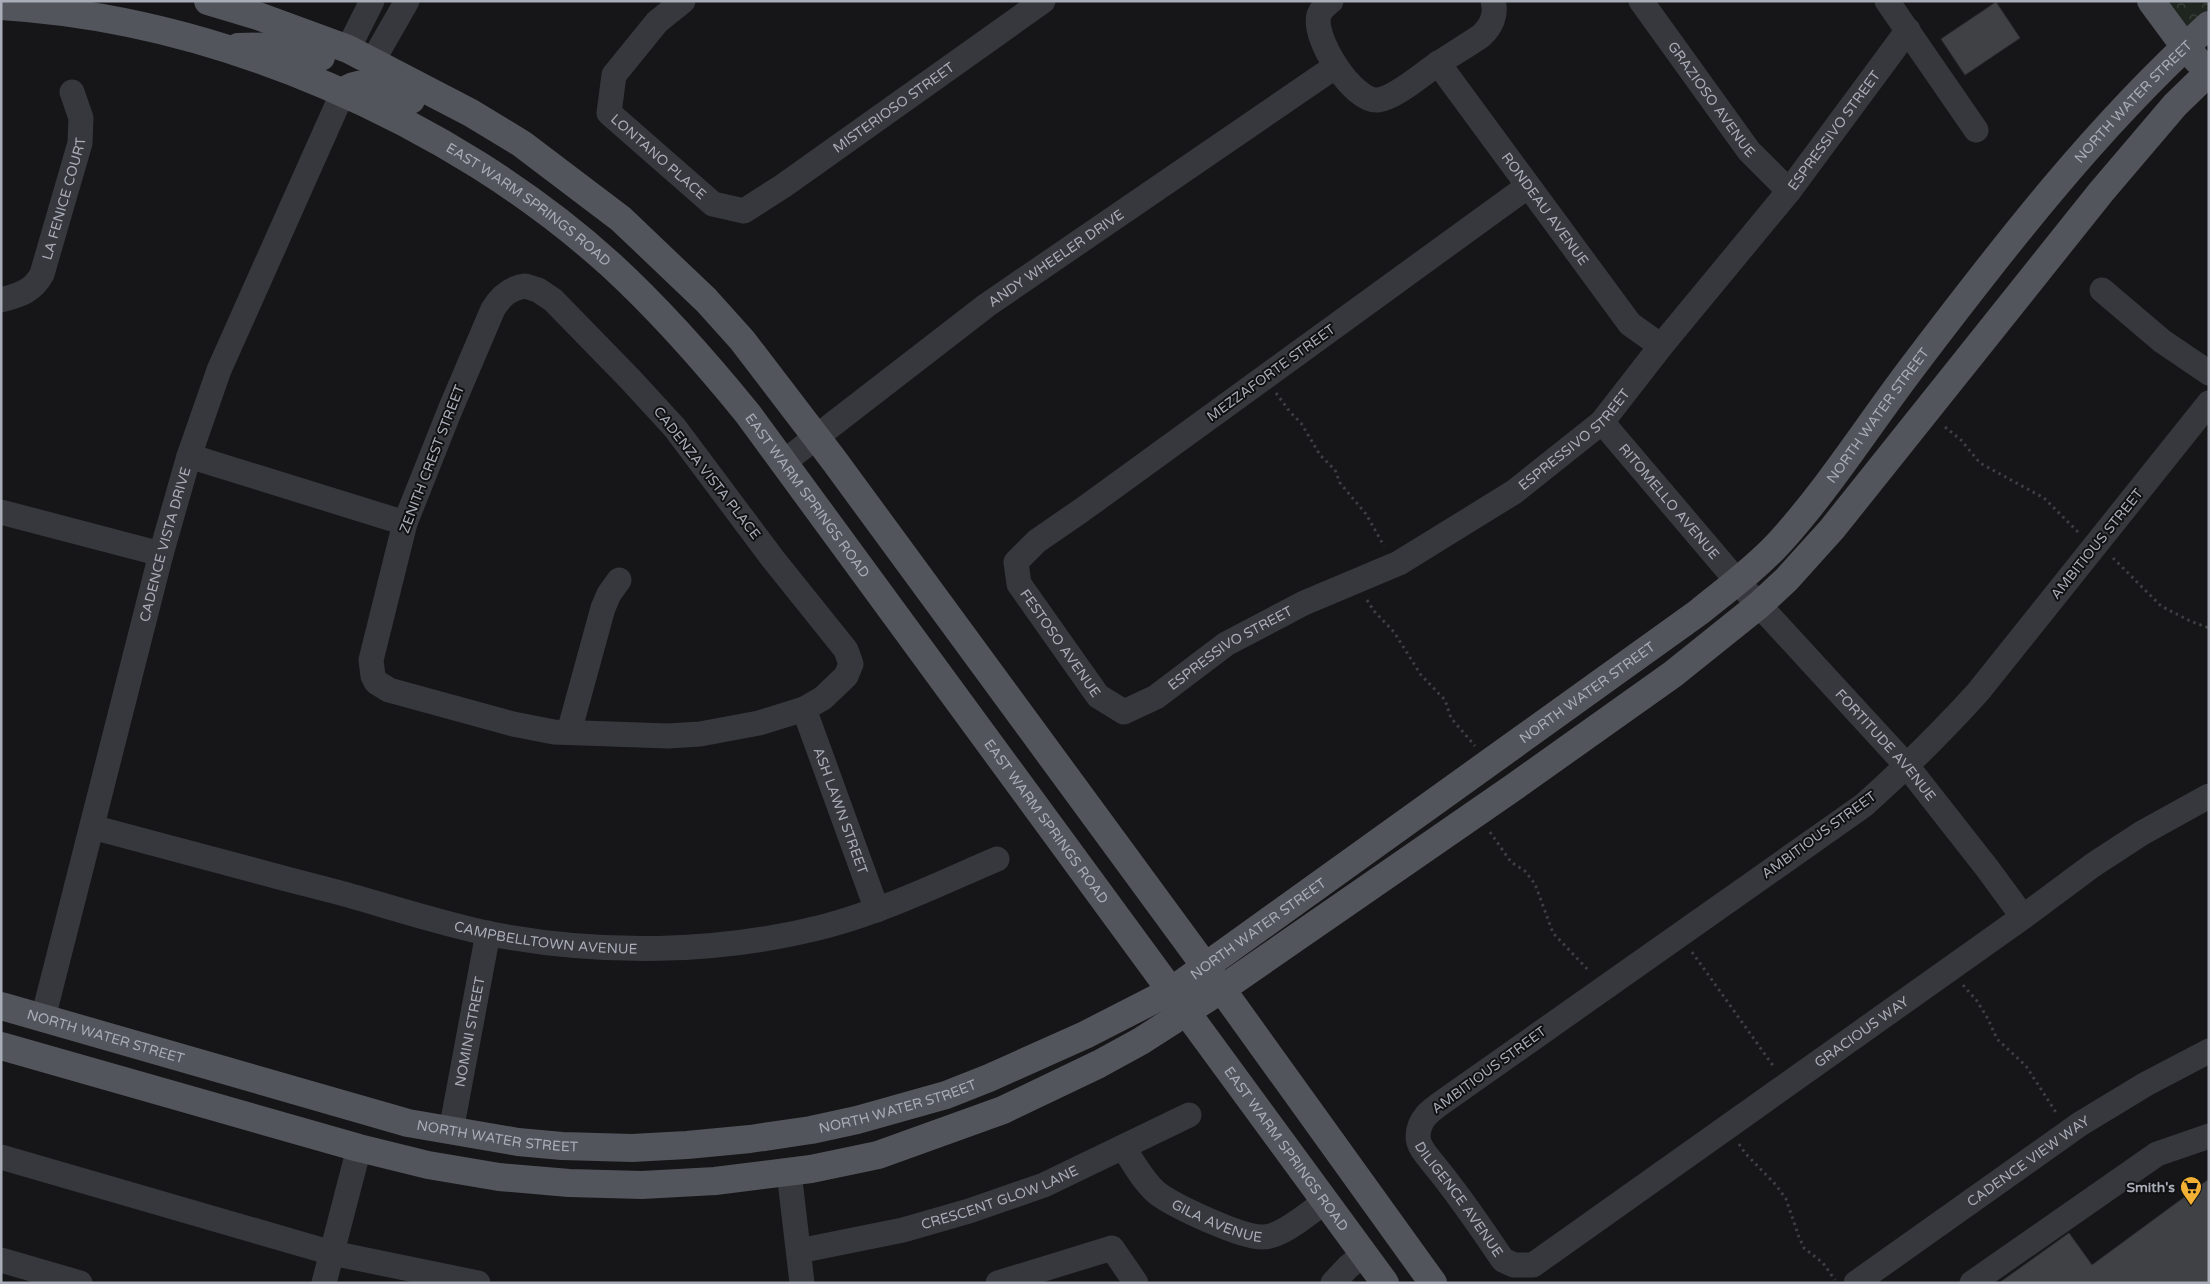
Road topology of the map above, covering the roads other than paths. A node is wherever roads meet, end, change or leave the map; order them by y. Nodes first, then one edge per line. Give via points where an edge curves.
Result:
1 (208, 1) edge
2 (372, 1) edge
3 (407, 1) edge
4 (683, 1) edge
5 (1043, 1) edge
6 (1331, 1) edge
7 (1493, 1) edge
8 (1641, 1) edge
9 (1887, 1) edge
10 (2151, 1) edge
11 (1, 6) edge
12 (2209, 25) edge
13 (1908, 30) junction
14 (219, 47) junction
15 (2185, 47) junction
16 (348, 49) junction
17 (372, 62) junction
18 (1438, 63) junction
19 (1336, 66) junction
20 (2209, 73) edge
21 (72, 92) dead end
22 (343, 92) junction
23 (1976, 130) dead end
24 (522, 144) junction
25 (1528, 186) junction
26 (1789, 191) junction
27 (744, 211) joint
28 (518, 287) joint
29 (2102, 290) dead end
30 (10, 298) edge
31 (1661, 346) junction
32 (2209, 373) edge
33 (2209, 403) edge
34 (1602, 422) junction
35 (816, 436) junction
36 (189, 456) junction
37 (784, 462) junction
38 (1, 512) edge
39 (405, 523) junction
40 (161, 554) junction
41 (1016, 562) joint
42 (619, 580) dead end
43 (1737, 581) junction
44 (1759, 605) junction
45 (804, 709) junction
46 (1124, 712) joint
47 (568, 732) junction
48 (1907, 766) junction
49 (2208, 797) edge
50 (92, 827) junction
51 (997, 859) dead end
52 (877, 910) junction
53 (2023, 917) junction
54 (488, 933) junction
55 (1205, 966) junction
56 (1222, 989) junction
57 (1178, 1001) junction
58 (1, 1006) edge
59 (44, 1018) junction
60 (1, 1027) edge
61 (1, 1046) edge
62 (2209, 1052) edge
63 (1189, 1115) dead end
64 (1419, 1125) joint
65 (451, 1131) junction
66 (2209, 1136) edge
67 (1123, 1147) junction
68 (359, 1148) junction
69 (1, 1157) edge
70 (789, 1172) junction
71 (1326, 1201) junction
72 (799, 1251) junction
73 (332, 1254) junction
74 (1364, 1254) junction
75 (1514, 1265) joint
76 (5, 1268) edge
77 (80, 1283) edge
78 (324, 1283) edge
79 (478, 1283) edge
80 (802, 1283) edge
81 (998, 1283) edge
82 (1136, 1283) edge
83 (1333, 1283) edge
84 (1385, 1283) edge
85 (1433, 1283) edge
86 (1856, 1283) edge
87 (1972, 1283) edge

1 - 16 main road
2 - 16 street
3 - 17 street
4 - 27 street, LONTANO PLACE via 657,22 614,75 609,113 713,204
5 - 27 street, MISTERIOSO STREET
6 - 19 street via 1322,8 1318,17 1325,47
7 - 18 street via 1494,15 1490,27 1482,36
8 - 26 street, GRAZIOSO AVENUE via 1749,151
9 - 13 street
10 - 15 main road
11 - 14 main road, EAST WARM SPRINGS ROAD via 80,15
12 - 15 main road, NORTH WATER STREET
13 - 23 street
13 - 26 street, ESPRESSIVO STREET
14 - 17 main road via 284,46 337,60
14 - 22 main road, EAST WARM SPRINGS ROAD
15 - 20 main road
15 - 43 main road, NORTH WATER STREET via 2155,74 2066,170 1913,366 1814,502 1779,543
16 - 17 main road
17 - 24 main road via 471,113
18 - 19 street via 1394,93 1376,100 1353,88
18 - 25 street, RONDEAU AVENUE
19 - 35 street, ANDY WHEELER DRIVE via 987,305
20 - 44 main road, NORTH WATER STREET via 2175,105 2101,192 1832,529
21 - 30 street, LA FENICE COURT via 81,118 80,143 42,274 36,285
22 - 24 main road via 351,85 363,83 381,87
22 - 36 street, CADENCE VISTA DRIVE via 219,370
22 - 37 main road, EAST WARM SPRINGS ROAD via 450,148 499,179 610,264 667,319 711,368
24 - 35 main road via 621,219 675,269 742,340
25 - 31 street, RONDEAU AVENUE via 1630,324
25 - 41 street, MEZZAFORTE STREET via 1037,541
26 - 31 street, ESPRESSIVO STREET
28 - 39 street, ZENITH CREST STREET via 506,294 493,309
28 - 45 street, CADENZA VISTA PLACE via 538,290 553,300 665,416 767,552 846,650 851,664 846,676 823,698
29 - 32 street via 2162,341
31 - 34 street, ESPRESSIVO STREET
33 - 48 street, AMBITIOUS STREET via 1978,692
34 - 43 street, RITOMELLO AVENUE
34 - 46 street, ESPRESSIVO STREET via 1514,492 1399,563 1304,603 1226,644 1156,697
35 - 37 street, ANDY WHEELER DRIVE
35 - 55 main road
36 - 39 street
36 - 40 street, CADENCE VISTA DRIVE
37 - 57 main road, EAST WARM SPRINGS ROAD
38 - 40 street
39 - 47 street, ZENITH CREST STREET via 371,660 372,676 382,686 414,698 513,724
40 - 50 street, CADENCE VISTA DRIVE
41 - 46 street, FESTOSO AVENUE via 1019,584 1098,696
42 - 47 street via 603,608
43 - 44 street, FORTITUDE AVENUE
43 - 55 main road, NORTH WATER STREET via 1699,612
44 - 48 street, FORTITUDE AVENUE
44 - 56 main road, NORTH WATER STREET via 1673,674
45 - 47 street via 759,723 686,736
45 - 52 street, ASH LAWN STREET
48 - 53 street, FORTITUDE AVENUE
48 - 64 street, AMBITIOUS STREET via 1864,805 1444,1101
49 - 53 street, GRACIOUS WAY via 2093,864
50 - 54 street, CAMPBELLTOWN AVENUE
50 - 59 street, CADENCE VISTA DRIVE
51 - 52 street, CAMPBELLTOWN AVENUE
52 - 54 street, CAMPBELLTOWN AVENUE via 826,926 769,938 710,945 598,948
53 - 75 street, GRACIOUS WAY via 1533,1265
54 - 65 street, NOMINI STREET
55 - 56 main road
55 - 57 main road, NORTH WATER STREET
56 - 57 main road, NORTH WATER STREET
56 - 85 main road
57 - 65 main road, NORTH WATER STREET via 946,1095 811,1130 750,1139 632,1148 526,1143
57 - 70 main road, NORTH WATER STREET via 1141,1041 1003,1110 878,1155
57 - 71 main road, EAST WARM SPRINGS ROAD
58 - 59 main road, NORTH WATER STREET
59 - 60 main road via 24,1025
59 - 65 main road, NORTH WATER STREET via 363,1110
61 - 68 main road, NORTH WATER STREET
62 - 86 street, CADENCE VIEW WAY via 2146,1084 2069,1132
63 - 67 street, CRESCENT GLOW LANE
64 - 75 street, DILIGENCE AVENUE via 1418,1139 1424,1153 1460,1196 1502,1260
66 - 87 street via 2157,1154
67 - 71 street, GILA AVENUE via 1157,1193 1244,1235 1263,1238 1282,1232
67 - 72 street, CRESCENT GLOW LANE via 1044,1185 969,1211 903,1230
68 - 70 main road, NORTH WATER STREET via 446,1168 569,1183 642,1185 706,1182
68 - 73 street
69 - 73 street
70 - 72 street
71 - 74 main road, EAST WARM SPRINGS ROAD
72 - 80 street
73 - 78 street
73 - 79 street
74 - 83 street
74 - 84 main road, EAST WARM SPRINGS ROAD
76 - 77 street
81 - 82 street via 1112,1248

